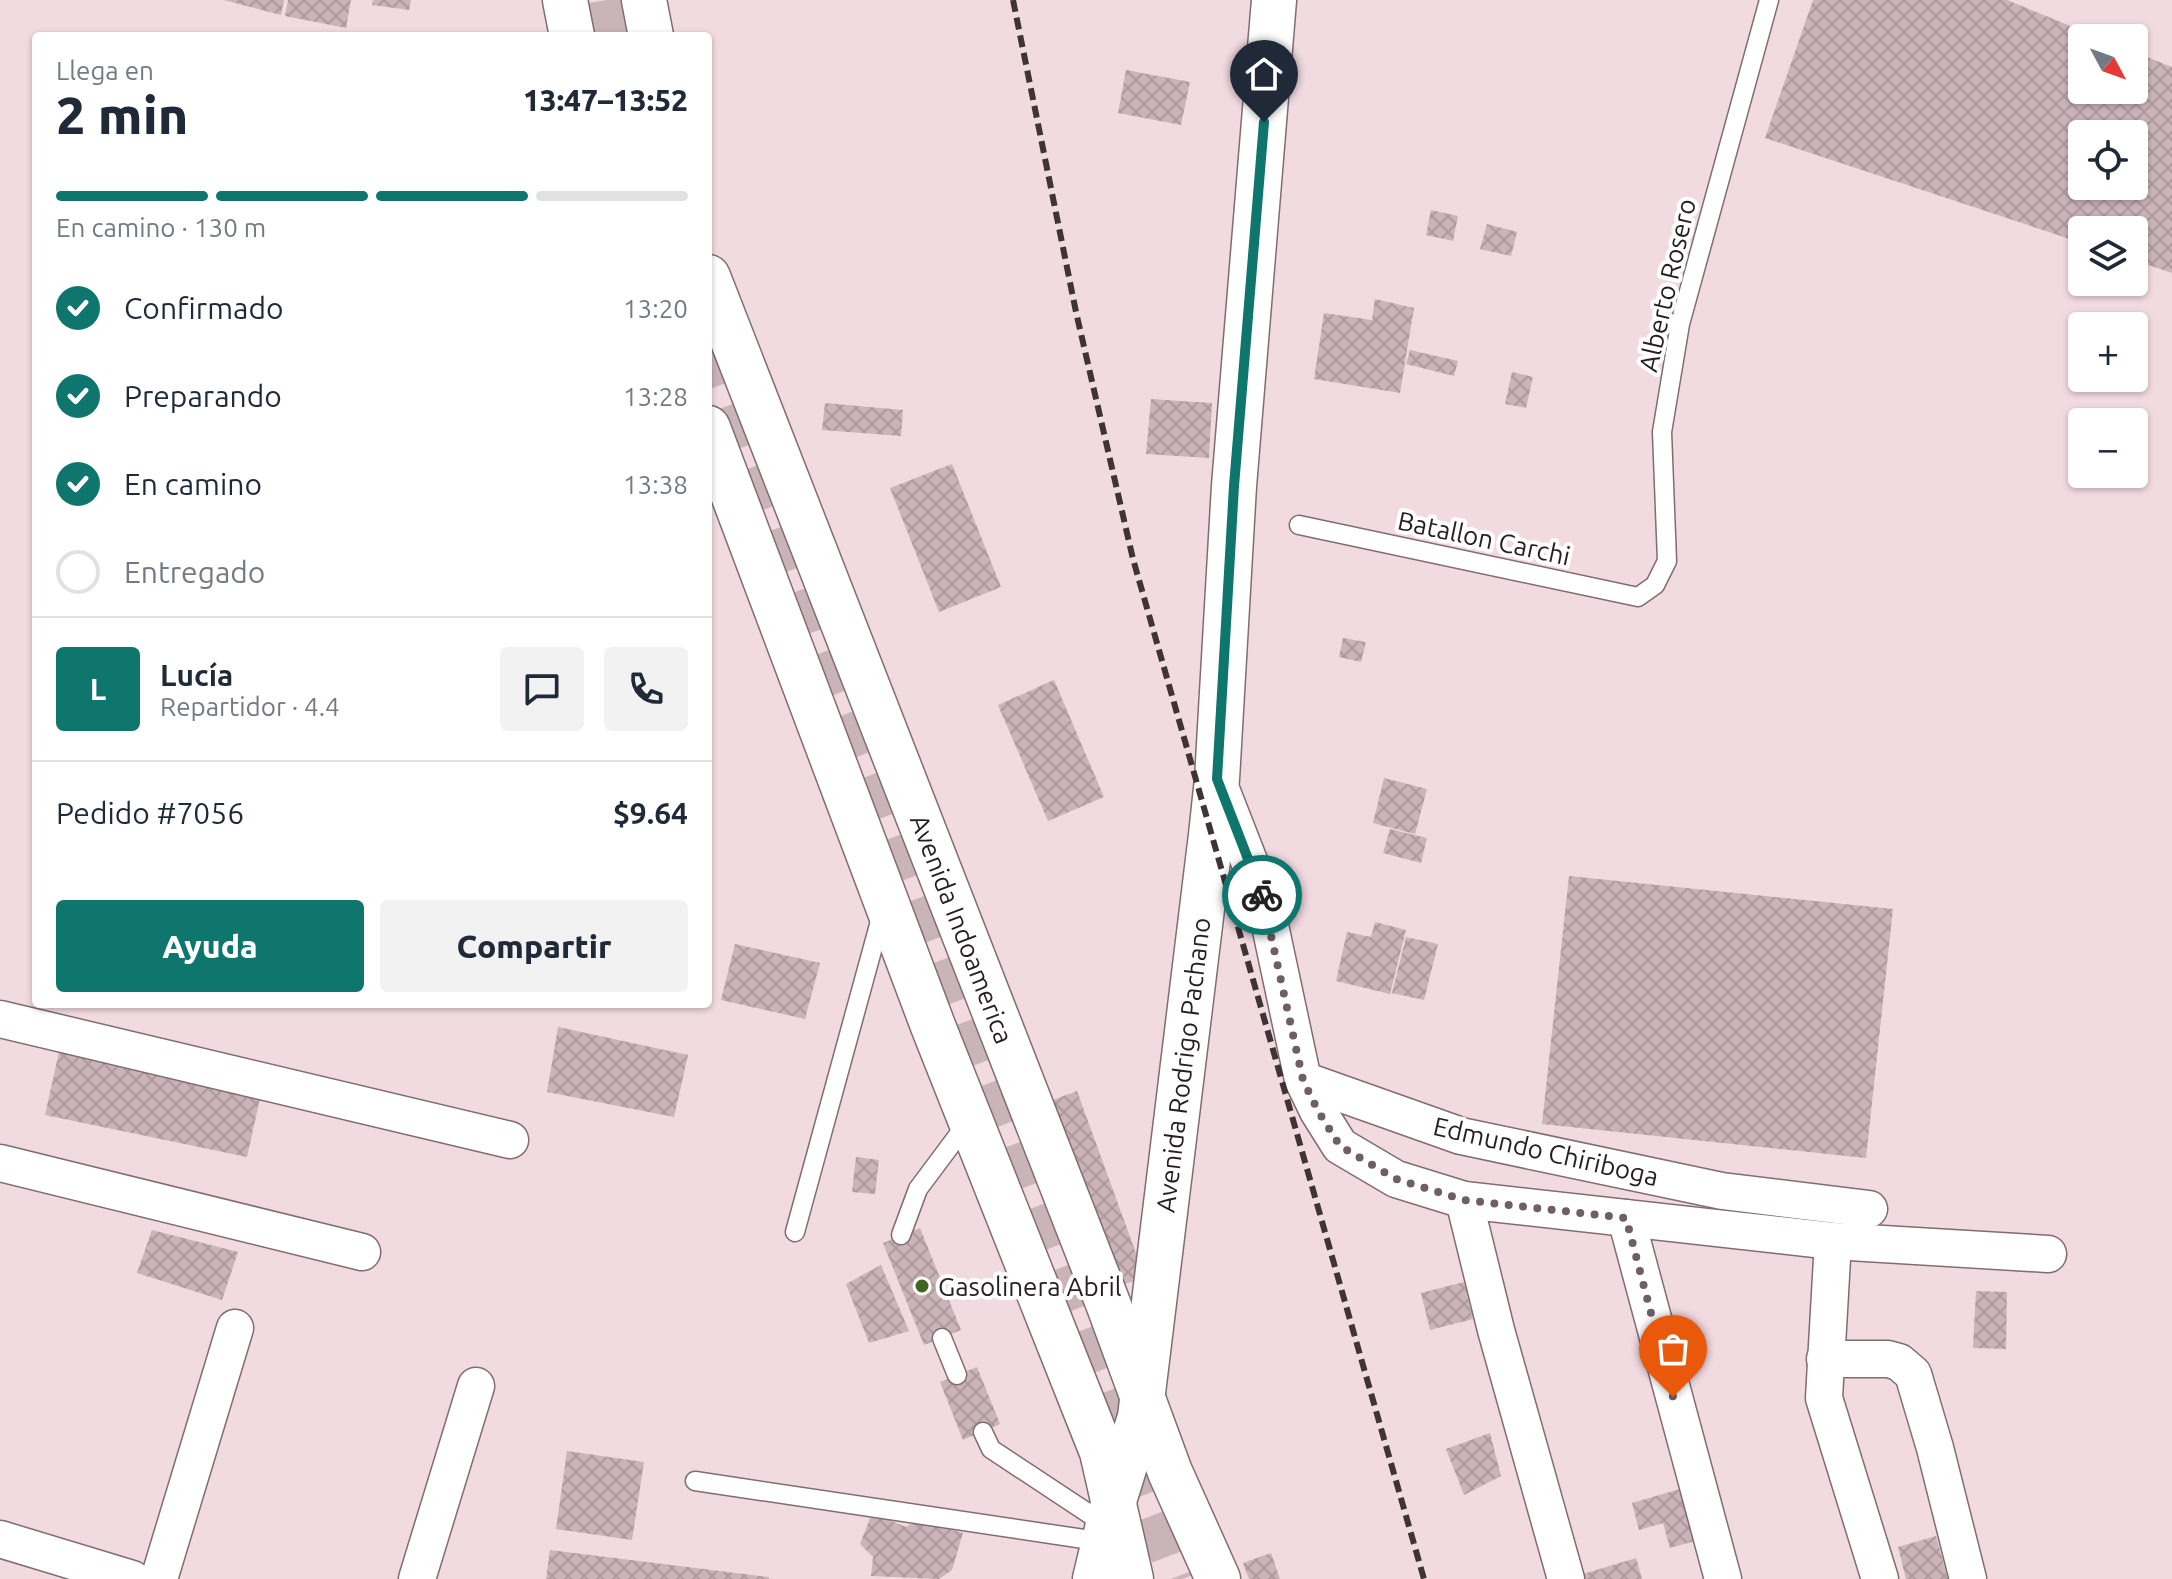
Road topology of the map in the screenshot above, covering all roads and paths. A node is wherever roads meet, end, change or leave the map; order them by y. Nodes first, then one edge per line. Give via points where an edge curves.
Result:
1 (565, 0) edge
2 (644, 0) edge
3 (1274, 0) edge
4 (1769, 0) edge
5 (571, 32) edge
6 (650, 32) edge
7 (712, 287) edge
8 (712, 439) edge
9 (1299, 525) dead end
10 (1655, 585) joint
11 (1217, 779) junction
12 (885, 899) junction
13 (0, 1019) edge
14 (1303, 1080) junction
15 (970, 1119) junction
16 (510, 1140) dead end
17 (0, 1163) edge
18 (1464, 1200) junction
19 (1869, 1209) dead end
20 (1626, 1218) junction
21 (795, 1232) dead end
22 (901, 1235) dead end
23 (1833, 1241) junction
24 (362, 1252) dead end
25 (2048, 1254) dead end
26 (1109, 1306) junction
27 (1151, 1321) junction
28 (235, 1328) dead end
29 (942, 1338) dead end
30 (1825, 1359) junction
31 (957, 1375) dead end
32 (476, 1386) dead end
33 (1142, 1400) junction
34 (983, 1432) dead end
35 (695, 1481) dead end
36 (1105, 1538) edge
37 (0, 1539) edge
38 (132, 1579) edge
39 (159, 1579) edge
40 (417, 1579) edge
41 (1131, 1579) edge
42 (1218, 1579) edge
43 (1566, 1579) edge
44 (1723, 1579) edge
45 (1880, 1579) edge
46 (1968, 1579) edge

1 - 5 main road
2 - 6 main road
3 - 11 main road, Avenida Rodrigo Pachano via 1234,486
4 - 10 lane, Alberto Rosero via 1680,324 1662,432 1667,561
7 - 26 main road, Avenida Indoamerica
8 - 12 main road
9 - 10 lane, Batallon Carchi via 1638,597
11 - 14 street via 1265,902
11 - 27 main road, Avenida Rodrigo Pachano
12 - 15 main road
12 - 21 lane
13 - 16 street
14 - 18 street via 1340,1146 1396,1179
14 - 19 street, Edmundo Chiriboga via 1461,1136 1722,1191
15 - 22 lane via 918,1189
15 - 36 main road via 1102,1452
17 - 24 street
18 - 20 street
18 - 43 street
20 - 23 street
20 - 44 street
23 - 25 street
23 - 30 street
26 - 27 main road
26 - 33 main road, Avenida Indoamerica
27 - 33 main road, Avenida Rodrigo Pachano
28 - 39 street
29 - 31 lane
30 - 45 street via 1824,1398
30 - 46 street via 1888,1359 1913,1374
32 - 40 street
33 - 36 main road, Avenida Rodrigo Pachano
33 - 42 main road, Avenida Indoamerica
34 - 36 lane via 991,1449
35 - 36 lane
36 - 41 main road
37 - 38 street

